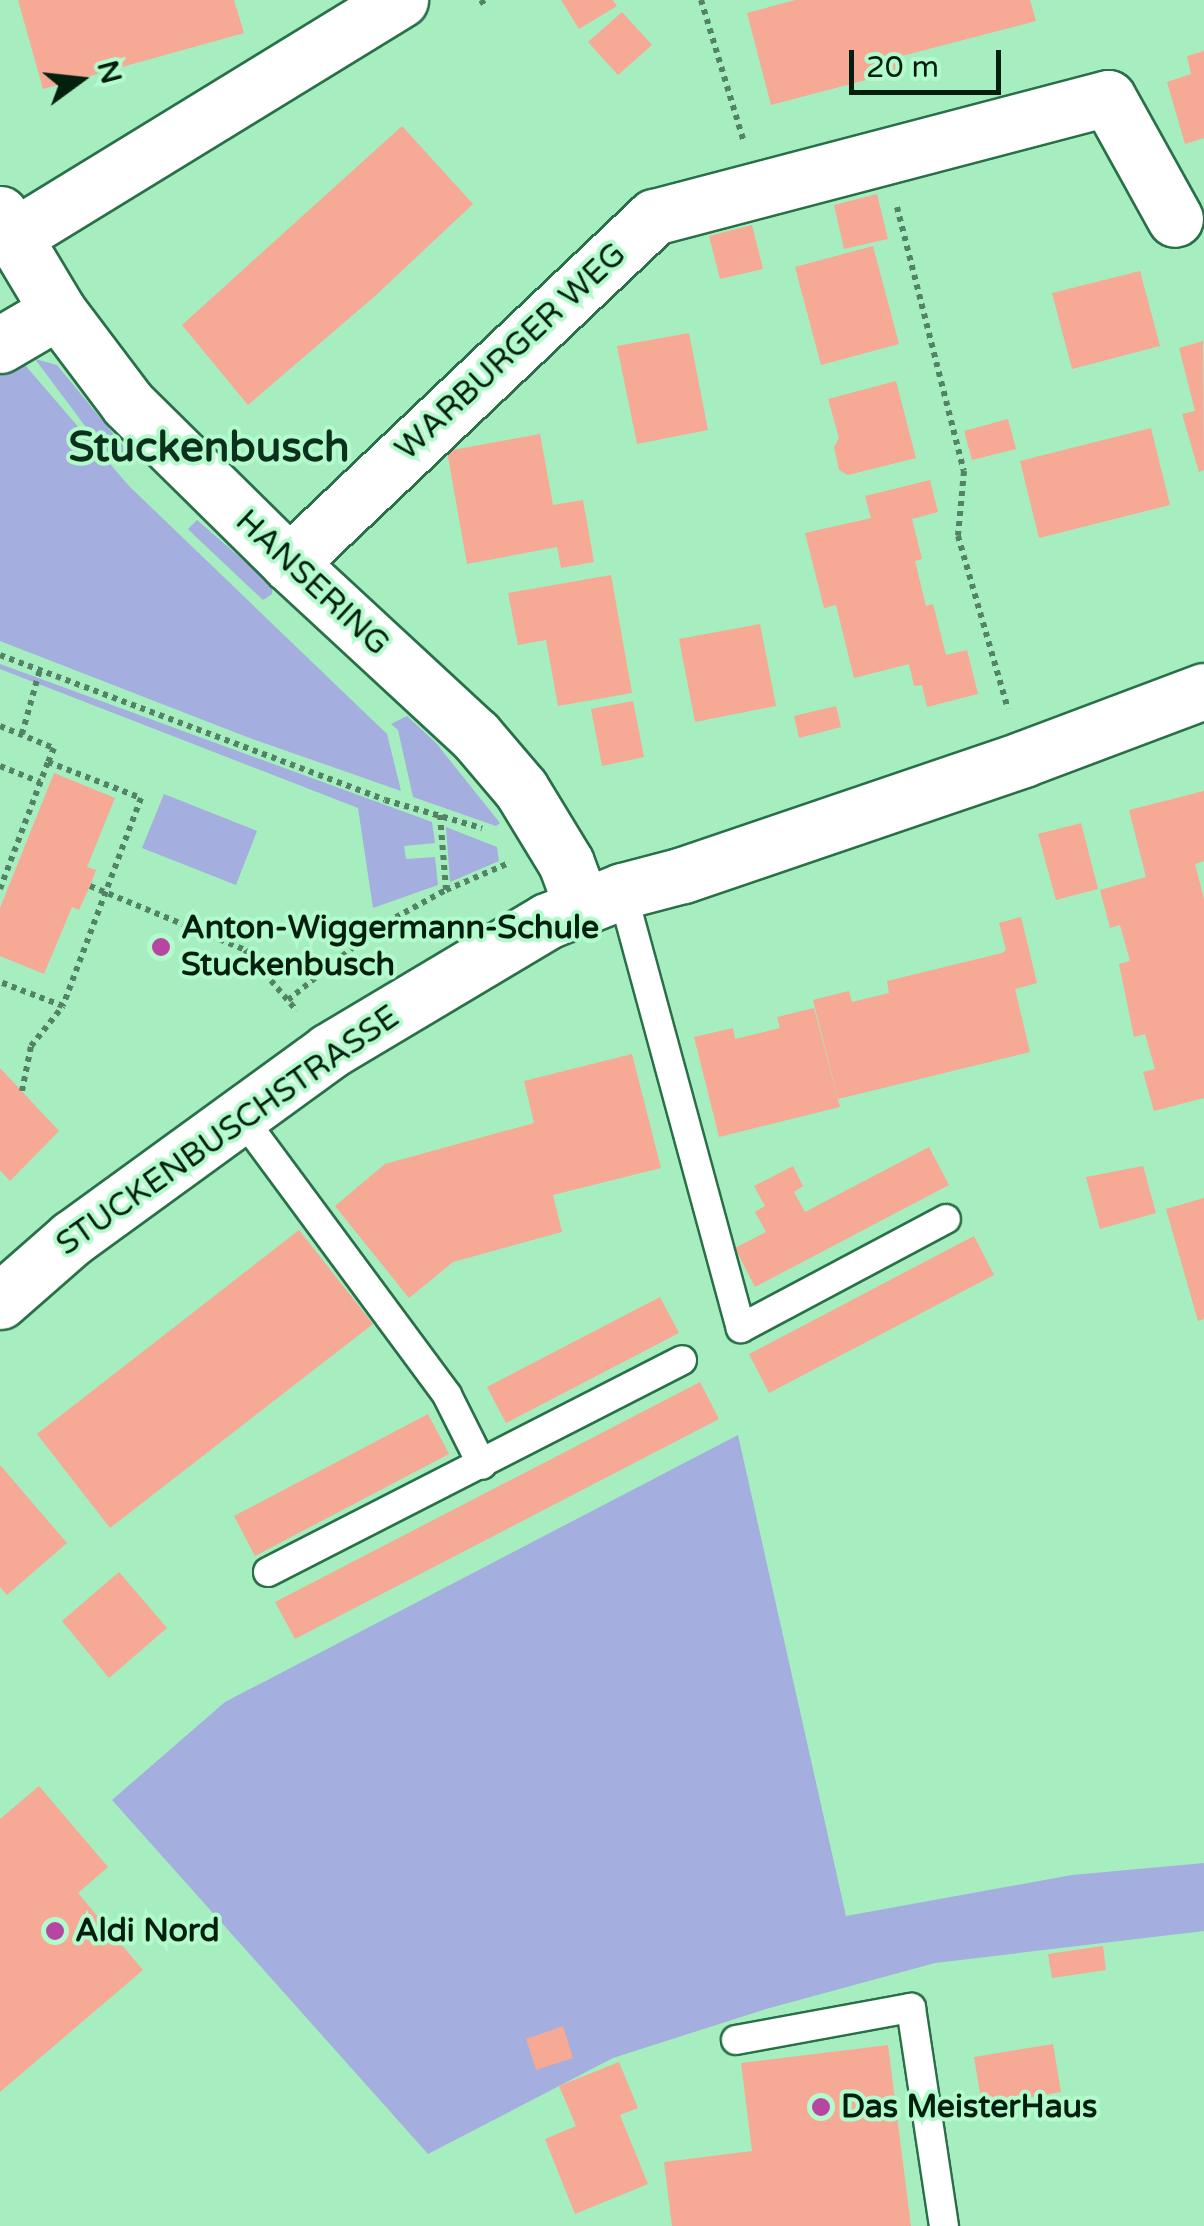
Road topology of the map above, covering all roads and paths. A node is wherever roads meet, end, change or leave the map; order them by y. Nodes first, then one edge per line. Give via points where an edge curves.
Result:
1 (400, 0) edge
2 (701, 0) edge
3 (884, 158) junction
4 (760, 191) junction
5 (1175, 219) dead end
6 (6, 226) edge
7 (58, 311) junction
8 (0, 345) edge
9 (289, 562) junction
10 (0, 655) edge
11 (40, 670) junction
12 (1204, 691) edge
13 (0, 726) edge
14 (22, 734) junction
15 (1022, 759) junction
16 (48, 762) junction
17 (0, 766) edge
18 (40, 782) junction
19 (440, 815) junction
20 (494, 832) dead end
21 (90, 886) dead end
22 (590, 887) junction
23 (0, 888) edge
24 (446, 890) junction
25 (105, 892) junction
26 (0, 982) edge
27 (288, 1000) junction
28 (63, 1006) junction
29 (329, 1051) junction
30 (22, 1090) dead end
31 (240, 1114) junction
32 (946, 1219) dead end
33 (0, 1301) edge
34 (682, 1360) dead end
35 (482, 1465) junction
36 (268, 1572) dead end
37 (736, 2040) dead end
38 (944, 2226) edge

1 - 6 street
2 - 4 path
3 - 4 street, WARBURGER WEG
3 - 5 street, WARBURGER WEG via 1108,98
3 - 15 path via 964,472 958,536
4 - 9 street, WARBURGER WEG via 654,217
6 - 7 street, HANSERING
7 - 8 street
7 - 9 street, HANSERING via 128,404
9 - 22 street, HANSERING via 475,735
10 - 11 path
11 - 14 path
11 - 19 path
12 - 15 street, STUCKENBUSCHSTRASSE
13 - 14 path
14 - 16 path via 54,748
15 - 22 street, STUCKENBUSCHSTRASSE via 683,875
16 - 18 path
16 - 25 path via 141,798
17 - 18 path
18 - 23 path
19 - 20 path
19 - 24 path
21 - 25 path
22 - 24 path via 540,850
22 - 29 street, STUCKENBUSCHSTRASSE via 547,921
22 - 32 lane via 741,1328
24 - 27 path via 378,926
25 - 27 path via 246,950
25 - 28 path
26 - 28 path
27 - 29 path
28 - 30 path via 31,1046
29 - 31 street, STUCKENBUSCHSTRASSE
31 - 33 street, STUCKENBUSCHSTRASSE via 72,1238
31 - 35 lane via 447,1395
34 - 35 lane
35 - 36 lane
37 - 38 lane via 911,2008

